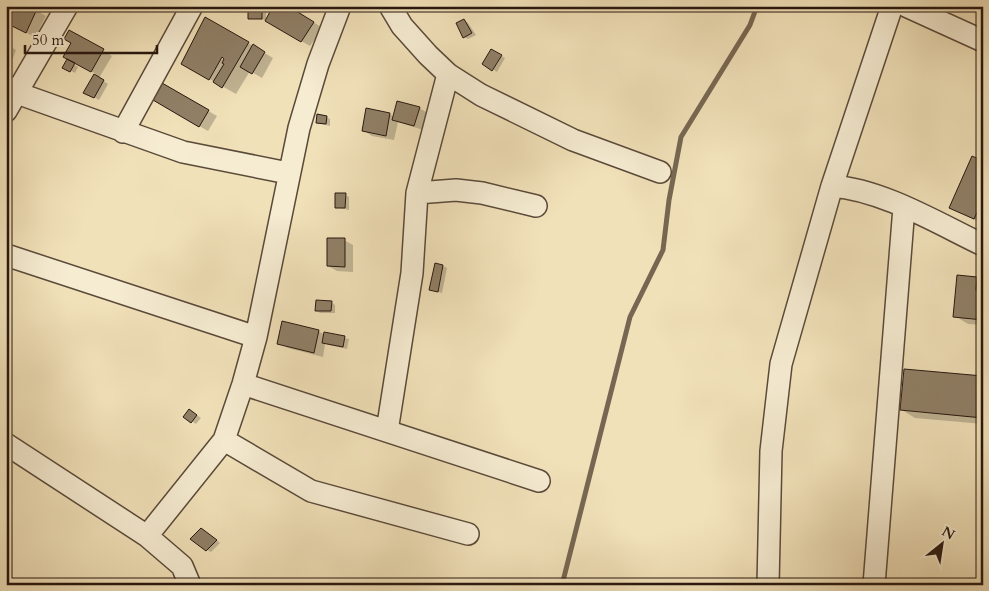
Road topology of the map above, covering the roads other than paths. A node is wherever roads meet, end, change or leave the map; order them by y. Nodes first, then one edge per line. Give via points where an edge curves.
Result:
1 (67, 6) edge
2 (192, 6) edge
3 (340, 6) edge
4 (390, 6) edge
5 (892, 6) edge
6 (906, 6) edge
7 (943, 13) edge
8 (983, 41) edge
9 (448, 74) junction
10 (10, 97) edge
11 (123, 132) junction
12 (660, 172) dead end
13 (288, 173) junction
14 (832, 186) junction
15 (417, 193) junction
16 (536, 206) dead end
17 (904, 206) junction
18 (983, 245) edge
19 (6, 255) edge
20 (256, 337) junction
21 (243, 384) junction
22 (387, 431) junction
23 (224, 440) junction
24 (6, 444) edge
25 (539, 481) dead end
26 (468, 534) dead end
27 (147, 536) junction
28 (190, 585) edge
29 (768, 585) edge
30 (874, 585) edge

1 - 10 street
2 - 11 street
3 - 13 street via 318,64
4 - 9 street via 402,26
5 - 14 street
6 - 7 street
7 - 8 street
9 - 12 street via 481,95 573,140
9 - 15 street
10 - 11 street
11 - 13 street via 183,152
13 - 20 street
14 - 17 street
14 - 29 street via 781,364 771,451
15 - 16 street via 456,190
15 - 22 street via 412,273
17 - 18 street
17 - 30 street
19 - 20 street
20 - 21 street
21 - 22 street
21 - 23 street
22 - 25 street
23 - 26 street via 311,491
23 - 27 street
24 - 27 street
27 - 28 street via 182,566

